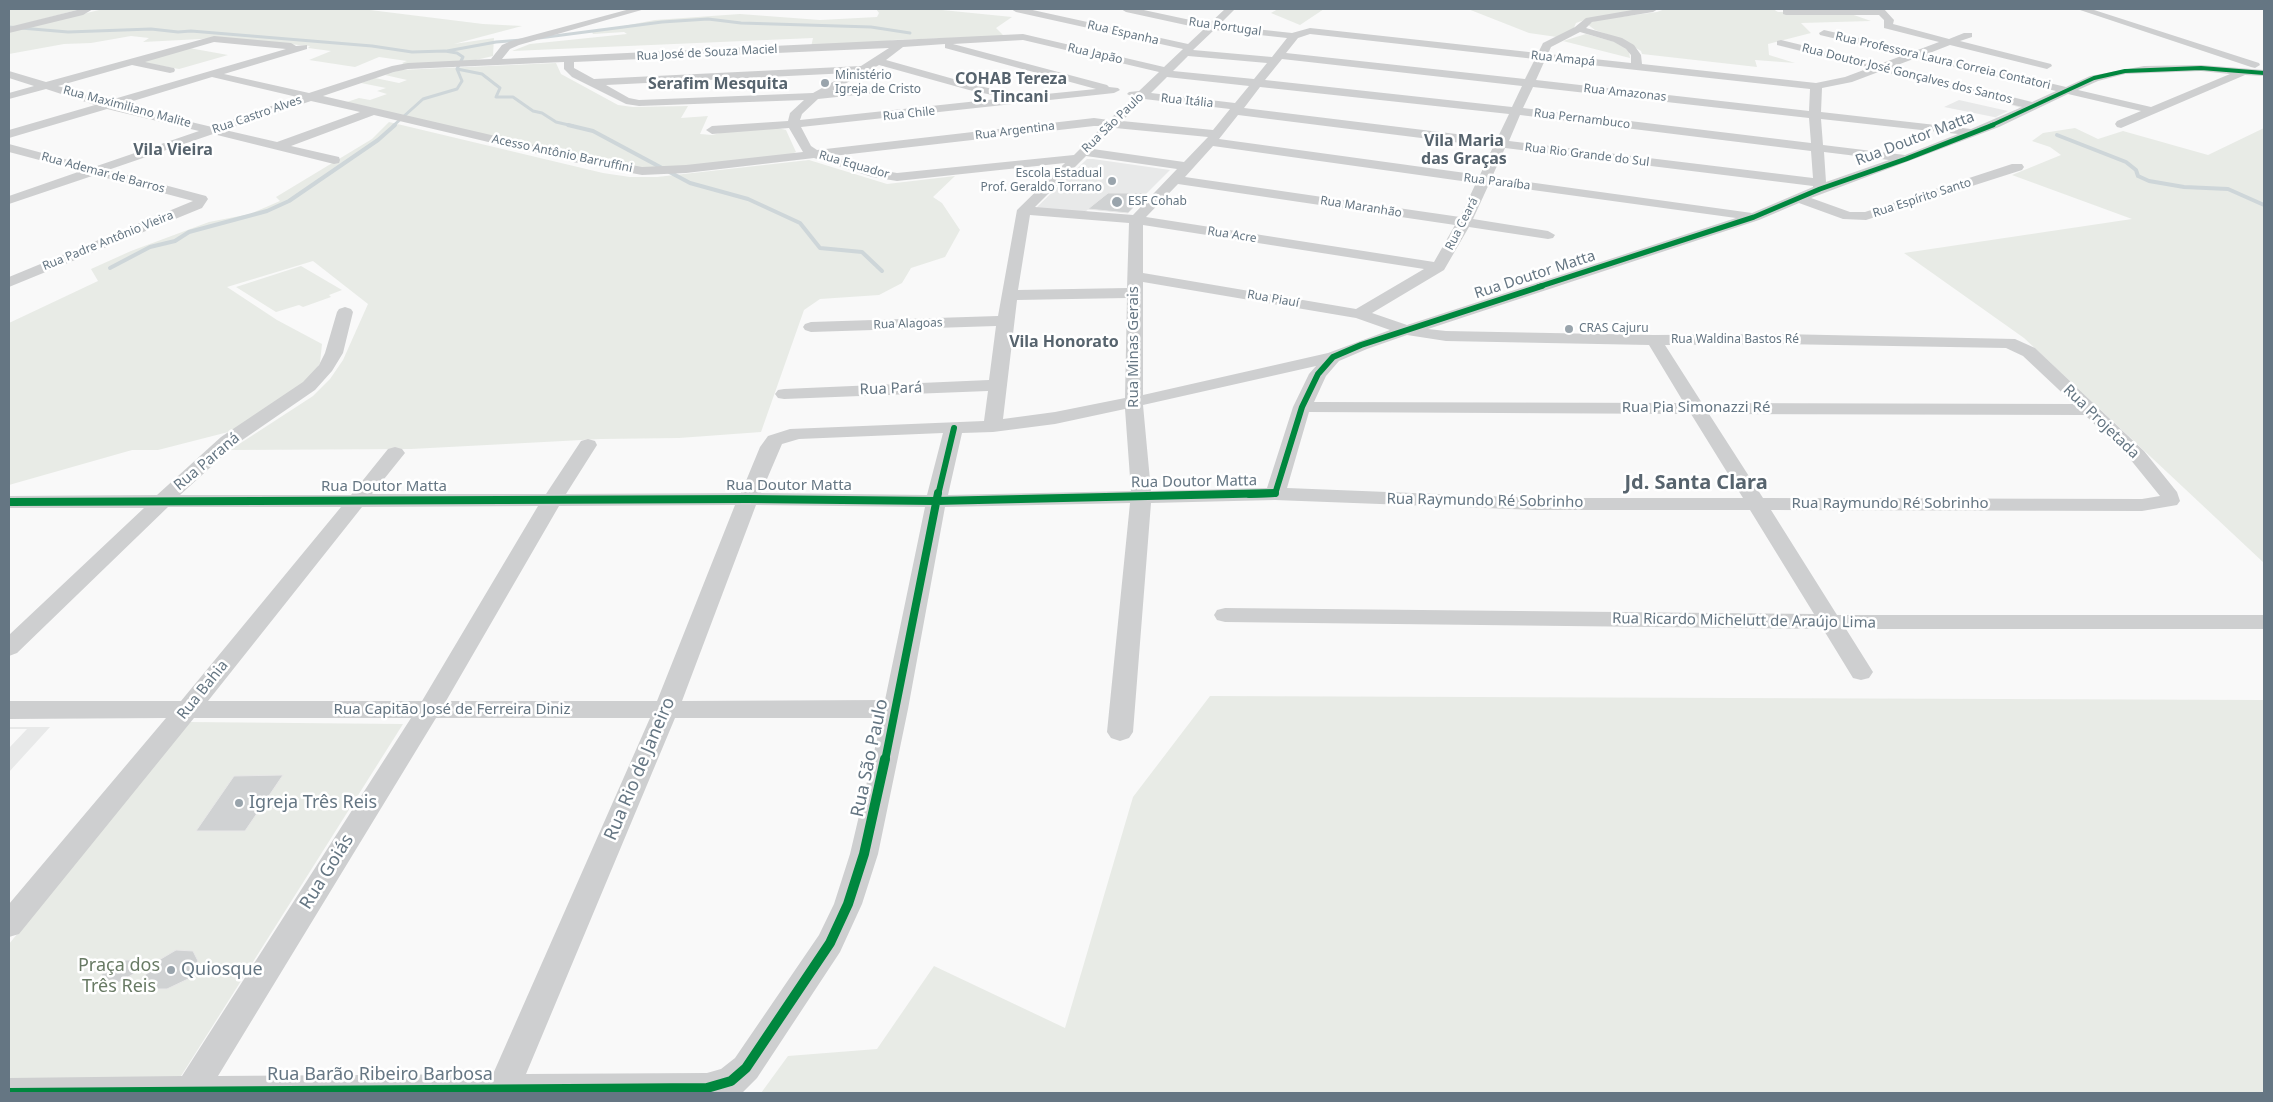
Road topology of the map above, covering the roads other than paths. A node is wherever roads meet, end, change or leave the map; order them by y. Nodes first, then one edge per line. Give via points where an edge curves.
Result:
1 (95, 9) edge
2 (640, 9) edge
3 (1016, 9) edge
4 (1067, 9) edge
5 (1126, 9) edge
6 (1230, 9) edge
7 (1653, 9) edge
8 (2082, 9) edge
9 (1880, 10) edge
10 (84, 11) edge
11 (1786, 12) dead end
12 (1056, 18) junction
13 (1211, 27) junction
14 (1579, 29) junction
15 (9, 30) edge
16 (1824, 33) dead end
17 (1968, 35) dead end
18 (1294, 36) junction
19 (1023, 37) junction
20 (933, 41) junction
21 (1950, 42) junction
22 (901, 43) junction
23 (1781, 43) dead end
24 (1188, 51) junction
25 (1544, 51) junction
26 (725, 52) junction
27 (1915, 54) junction
28 (1276, 58) junction
29 (569, 59) junction
30 (878, 61) junction
31 (494, 62) junction
32 (132, 63) junction
33 (2047, 66) dead end
34 (1637, 67) junction
35 (1881, 67) junction
36 (392, 69) joint
37 (863, 69) junction
38 (2264, 69) edge
39 (170, 70) dead end
40 (2245, 71) junction
41 (1166, 72) junction
42 (2264, 73) edge
43 (9, 74) edge
44 (211, 74) junction
45 (719, 75) junction
46 (593, 82) junction
47 (1258, 82) junction
48 (1529, 82) junction
49 (46, 86) junction
50 (1816, 86) junction
51 (973, 88) junction
52 (1114, 90) junction
53 (2068, 90) junction
54 (871, 91) dead end
55 (9, 96) edge
56 (815, 96) junction
57 (1141, 96) junction
58 (311, 97) junction
59 (1028, 100) junction
60 (107, 105) junction
61 (2033, 106) junction
62 (1238, 109) junction
63 (946, 110) junction
64 (2150, 110) junction
65 (372, 112) junction
66 (1516, 112) junction
67 (1815, 114) junction
68 (1114, 122) junction
69 (2121, 124) dead end
70 (794, 125) junction
71 (214, 130) junction
72 (712, 130) dead end
73 (1972, 132) junction
74 (9, 134) edge
75 (1213, 138) junction
76 (1501, 145) junction
77 (279, 146) junction
78 (1816, 147) junction
79 (9, 148) edge
80 (814, 154) junction
81 (1080, 155) junction
82 (1906, 159) junction
83 (334, 160) dead end
84 (1186, 166) junction
85 (2016, 167) dead end
86 (96, 170) junction
87 (1174, 179) junction
88 (1482, 180) junction
89 (1820, 186) junction
90 (198, 198) joint
91 (1799, 198) junction
92 (9, 200) edge
93 (1024, 210) junction
94 (1754, 217) junction
95 (1136, 220) junction
96 (1464, 223) junction
97 (1548, 235) dead end
98 (1439, 267) junction
99 (1134, 276) junction
100 (11, 280) edge
101 (1134, 293) junction
102 (1010, 295) junction
103 (345, 312) dead end
104 (1359, 314) junction
105 (1005, 321) junction
106 (811, 327) dead end
107 (1409, 331) junction
108 (1654, 340) junction
109 (2028, 352) joint
110 (1333, 357) junction
111 (998, 385) junction
112 (784, 394) dead end
113 (1134, 402) junction
114 (1302, 407) junction
115 (1698, 408) junction
116 (2090, 410) junction
117 (993, 426) junction
118 (954, 428) junction
119 (588, 446) dead end
120 (396, 453) dead end
121 (1275, 494) junction
122 (1141, 496) junction
123 (2170, 496) joint
124 (748, 499) junction
125 (552, 500) junction
126 (162, 501) junction
127 (356, 501) junction
128 (936, 501) junction
129 (9, 502) edge
130 (1757, 503) junction
131 (1224, 615) dead end
132 (1831, 622) junction
133 (2264, 622) edge
134 (9, 648) edge
135 (1861, 672) dead end
136 (896, 709) junction
137 (9, 710) edge
138 (187, 710) junction
139 (666, 710) junction
140 (428, 711) junction
141 (1120, 732) dead end
142 (9, 925) edge
143 (746, 1068) joint
144 (503, 1089) junction
145 (191, 1092) edge
146 (9, 1093) edge

1 - 10 street
2 - 31 street via 515,42
3 - 12 street, Rua Espanha
4 - 12 street
5 - 13 street, Rua Portugal
6 - 13 street, Rua São Paulo
7 - 14 street via 1589,20
8 - 38 street
9 - 11 street
9 - 21 street via 1889,20 1888,26
10 - 15 street
12 - 19 street
12 - 24 street, Rua Espanha
13 - 18 street, Rua Portugal
13 - 24 street, Rua São Paulo
14 - 25 street
14 - 34 street via 1618,40 1630,47 1636,55
16 - 27 street, Rua Professora Laura Correia Contatori
17 - 21 street, Rua Amapá
18 - 25 street, Rua Amapá via 1310,31
18 - 28 street
19 - 20 street, Rua José de Souza Maciel
19 - 41 street, Rua Japão
20 - 22 street, Rua José de Souza Maciel
20 - 52 street, Rua Itália
21 - 27 street, Rua Amapá
21 - 33 street
22 - 26 street, Rua José de Souza Maciel
22 - 30 street
23 - 35 street, Rua Doutor José Gonçalves dos Santos
24 - 28 street, Rua Espanha
24 - 41 street, Rua São Paulo
25 - 34 street, Rua Amapá
25 - 48 street, Rua Ceará
26 - 29 street, Rua José de Souza Maciel
26 - 45 street
27 - 35 street, Rua Amapá
27 - 53 street, Rua Professora Laura Correia Contatori
28 - 47 street
28 - 48 street, Rua Amazonas
29 - 31 street, Rua José de Souza Maciel
29 - 46 street via 569,69
30 - 37 street
30 - 51 street
31 - 36 street, Rua José de Souza Maciel
32 - 39 street
32 - 44 street via 214,40 303,47
32 - 49 street
34 - 50 street, Rua Amapá
35 - 50 street, Rua Amapá via 1848,80
35 - 61 street, Rua Doutor José Gonçalves dos Santos
36 - 58 street, Rua Castro Alves
37 - 45 street
37 - 56 street
40 - 42 street, Rua Doutor Matta
40 - 53 street, Rua Doutor Matta via 2201,68 2125,71 2094,78
40 - 64 street
41 - 47 street, Rua Japão
41 - 57 street, Rua São Paulo
43 - 49 street, Rua Maximiliano Malite
44 - 58 street, Acesso Antônio Barruffini
44 - 60 street
45 - 46 street
46 - 56 street via 626,101 639,103
47 - 62 street
47 - 66 street, Rua Pernambuco
48 - 66 street, Rua Ceará
48 - 67 street, Rua Amazonas
49 - 55 street
49 - 60 street, Rua Maximiliano Malite
50 - 67 street
51 - 59 street
51 - 63 street
52 - 57 street, Rua Itália
52 - 59 street, Rua Chile
53 - 61 street, Rua Doutor Matta
53 - 64 street, Rua Professora Laura Correia Contatori
54 - 56 street
56 - 70 street via 794,116
57 - 62 street, Rua Itália
57 - 68 street, Rua São Paulo
58 - 65 street, Acesso Antônio Barruffini
58 - 71 street, Rua Castro Alves
59 - 63 street, Rua Chile
60 - 71 street, Rua Maximiliano Malite
60 - 74 street
61 - 73 street, Rua Doutor Matta
62 - 75 street
62 - 76 street, Rua Rio Grande do Sul
63 - 70 street, Rua Chile
64 - 69 street
65 - 77 street
65 - 80 street, Acesso Antônio Barruffini via 642,171
66 - 76 street, Rua Ceará
66 - 78 street, Rua Pernambuco
67 - 73 street, Rua Amazonas
67 - 78 street
68 - 75 street, Rua Argentina
68 - 80 street, Rua Argentina
68 - 81 street, Rua São Paulo
70 - 72 street, Rua Chile
70 - 80 street, Rua Equador via 806,148
71 - 77 street, Rua Maximiliano Malite
71 - 86 street, Rua Castro Alves
73 - 82 street, Rua Doutor Matta
75 - 84 street
75 - 88 street, Rua Paraíba
76 - 88 street, Rua Ceará
76 - 89 street, Rua Rio Grande do Sul
77 - 83 street, Rua Maximiliano Malite
78 - 82 street, Rua Pernambuco
78 - 89 street
79 - 86 street, Rua Ademar de Barros
80 - 81 street, Rua Equador via 877,174 908,177
81 - 84 street, Rua Equador
81 - 93 street, Rua São Paulo
82 - 89 street, Rua Doutor Matta
84 - 87 street
85 - 91 street, Rua Espírito Santo via 1866,216 1848,216
86 - 90 street, Rua Ademar de Barros
86 - 92 street, Rua Castro Alves
87 - 95 street
87 - 96 street, Rua Maranhão
88 - 94 street, Rua Paraíba
88 - 96 street, Rua Ceará
89 - 91 street, Rua Doutor Matta
90 - 100 street, Rua Padre Antônio Vieira via 201,202 197,205
91 - 94 street, Rua Doutor Matta
93 - 95 street, Rua Acre
93 - 102 street
94 - 107 street, Rua Doutor Matta
95 - 98 street, Rua Acre
95 - 99 street, Rua Minas Gerais
96 - 97 street, Rua Maranhão
96 - 98 street, Rua Ceará
98 - 104 street
99 - 101 street, Rua Minas Gerais
99 - 104 street, Rua Piauí
101 - 102 street
101 - 113 street, Rua Minas Gerais
102 - 105 street
103 - 126 street, Rua Paraná via 330,360 309,386 228,441
104 - 107 street, Rua Piauí
105 - 106 street, Rua Alagoas
105 - 111 street
107 - 108 street, Rua Waldina Bastos Ré via 1472,337
107 - 110 street, Rua Doutor Matta
108 - 109 street, Rua Waldina Bastos Ré via 1992,341 2008,343
108 - 115 street
109 - 116 street, Rua Projetada
110 - 113 street
110 - 114 street, Rua Doutor Matta via 1318,374
111 - 112 street, Rua Pará
111 - 117 street
113 - 117 street via 1055,418
113 - 122 street, Rua Minas Gerais
114 - 115 street, Rua Pia Simonazzi Ré
114 - 121 street, Rua Doutor Matta
115 - 116 street, Rua Pia Simonazzi Ré
115 - 130 street
116 - 123 street, Rua Projetada via 2137,455
117 - 118 street
118 - 124 street, Rua Rio de Janeiro via 797,433 775,440
118 - 128 street, Rua São Paulo
119 - 125 street, Rua Goiás
120 - 127 street, Rua Bahia
121 - 122 street, Rua Doutor Matta
121 - 130 street, Rua Raymundo Ré Sobrinho via 1537,504
122 - 128 street, Rua Doutor Matta
122 - 141 street, Rua Minas Gerais
123 - 130 street, Rua Raymundo Ré Sobrinho via 2170,501 2142,505
124 - 125 street, Rua Doutor Matta
124 - 128 street, Rua Doutor Matta
124 - 139 street, Rua Rio de Janeiro
125 - 127 street, Rua Doutor Matta
125 - 140 street, Rua Goiás
126 - 127 street, Rua Doutor Matta
126 - 129 street, Rua Doutor Matta
126 - 134 street, Rua Paraná
127 - 138 street, Rua Bahia
128 - 136 street, Rua São Paulo
130 - 132 street
131 - 132 street, Rua Ricardo Michelutt de Araújo Lima
132 - 133 street, Rua Ricardo Michelutt de Araújo Lima
132 - 135 street
136 - 139 street, Rua Capitão José de Ferreira Diniz
136 - 143 street, Rua São Paulo via 864,854 848,904 830,943
137 - 138 street, Rua Capitão José de Ferreira Diniz
138 - 140 street, Rua Capitão José de Ferreira Diniz
138 - 142 street, Rua Bahia
139 - 140 street, Rua Capitão José de Ferreira Diniz
139 - 144 street, Rua Rio de Janeiro
140 - 145 street, Rua Goiás
143 - 144 street, Rua Barão Ribeiro Barbosa via 731,1081 707,1088
144 - 145 street, Rua Barão Ribeiro Barbosa
145 - 146 street, Rua Barão Ribeiro Barbosa

